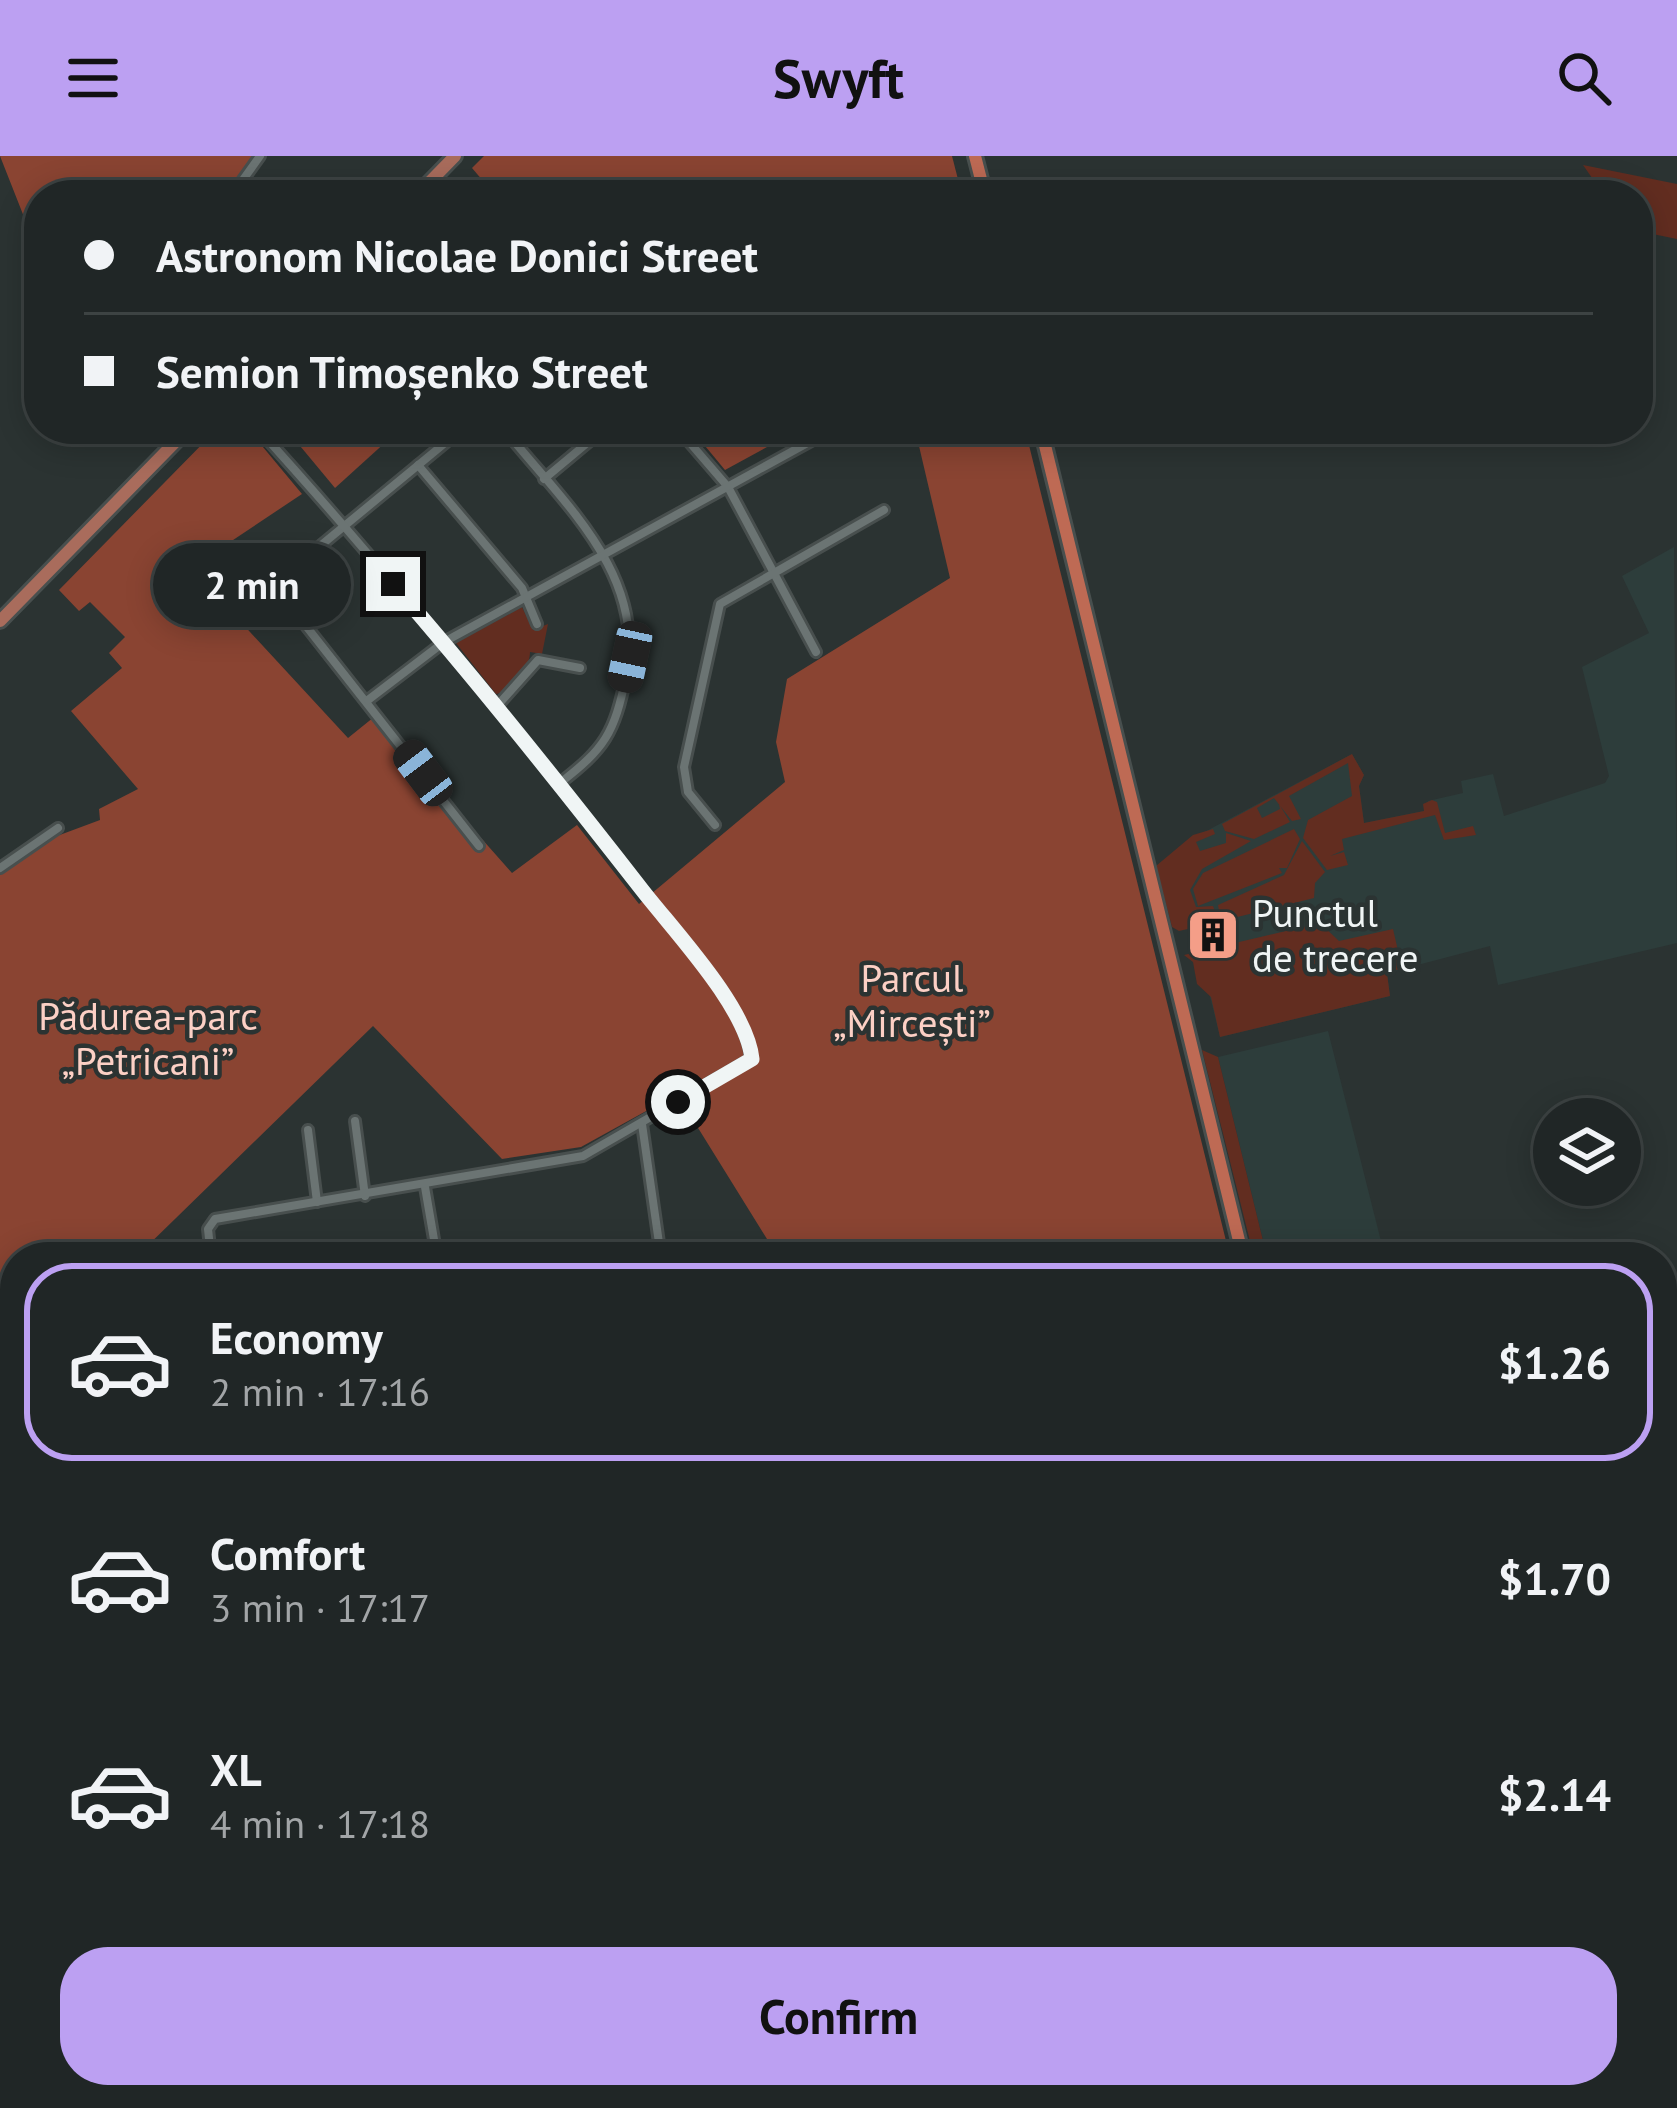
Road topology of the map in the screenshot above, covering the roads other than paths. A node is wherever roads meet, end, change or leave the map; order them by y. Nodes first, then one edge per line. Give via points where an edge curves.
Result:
1 (455, 156) edge
2 (432, 180) edge
3 (173, 444) edge
4 (272, 444) edge
5 (443, 444) edge
6 (516, 444) edge
7 (586, 444) edge
8 (691, 444) edge
9 (806, 444) edge
10 (1045, 444) edge
11 (418, 465) junction
12 (544, 479) junction
13 (728, 488) junction
14 (884, 510) dead end
15 (344, 526) junction
16 (602, 555) junction
17 (772, 572) junction
18 (273, 584) junction
19 (523, 598) junction
20 (240, 612) dead end
21 (0, 621) edge
22 (537, 624) dead end
23 (443, 642) junction
24 (816, 652) dead end
25 (580, 668) dead end
26 (368, 700) junction
27 (497, 706) junction
28 (560, 783) junction
29 (715, 825) dead end
30 (58, 828) dead end
31 (479, 846) dead end
32 (0, 868) edge
33 (355, 1121) dead end
34 (642, 1124) junction
35 (308, 1130) dead end
36 (425, 1187) junction
37 (365, 1196) junction
38 (317, 1202) junction
39 (211, 1242) edge
40 (434, 1242) edge
41 (659, 1242) edge
42 (1239, 1242) edge

1 - 2 main road
3 - 21 main road
4 - 15 street
5 - 11 street
6 - 12 street
7 - 12 street
8 - 13 street
9 - 13 street
10 - 42 highway
11 - 15 street
11 - 19 street
12 - 16 street
13 - 16 street
13 - 17 street
14 - 17 street
15 - 18 street
15 - 23 street
16 - 19 street
16 - 28 street via 625,596 630,657 616,728
17 - 24 street
17 - 29 street via 720,604 684,767 688,792
18 - 20 street
18 - 26 street
19 - 22 street
19 - 23 street
23 - 26 street
23 - 27 street
25 - 27 street via 538,660
26 - 31 street
27 - 28 street
28 - 34 street via 747,1035 752,1059
30 - 32 street
33 - 37 street
34 - 36 street via 583,1156
34 - 41 street
35 - 38 street
36 - 37 street
36 - 40 street
37 - 38 street
38 - 39 street via 212,1222

